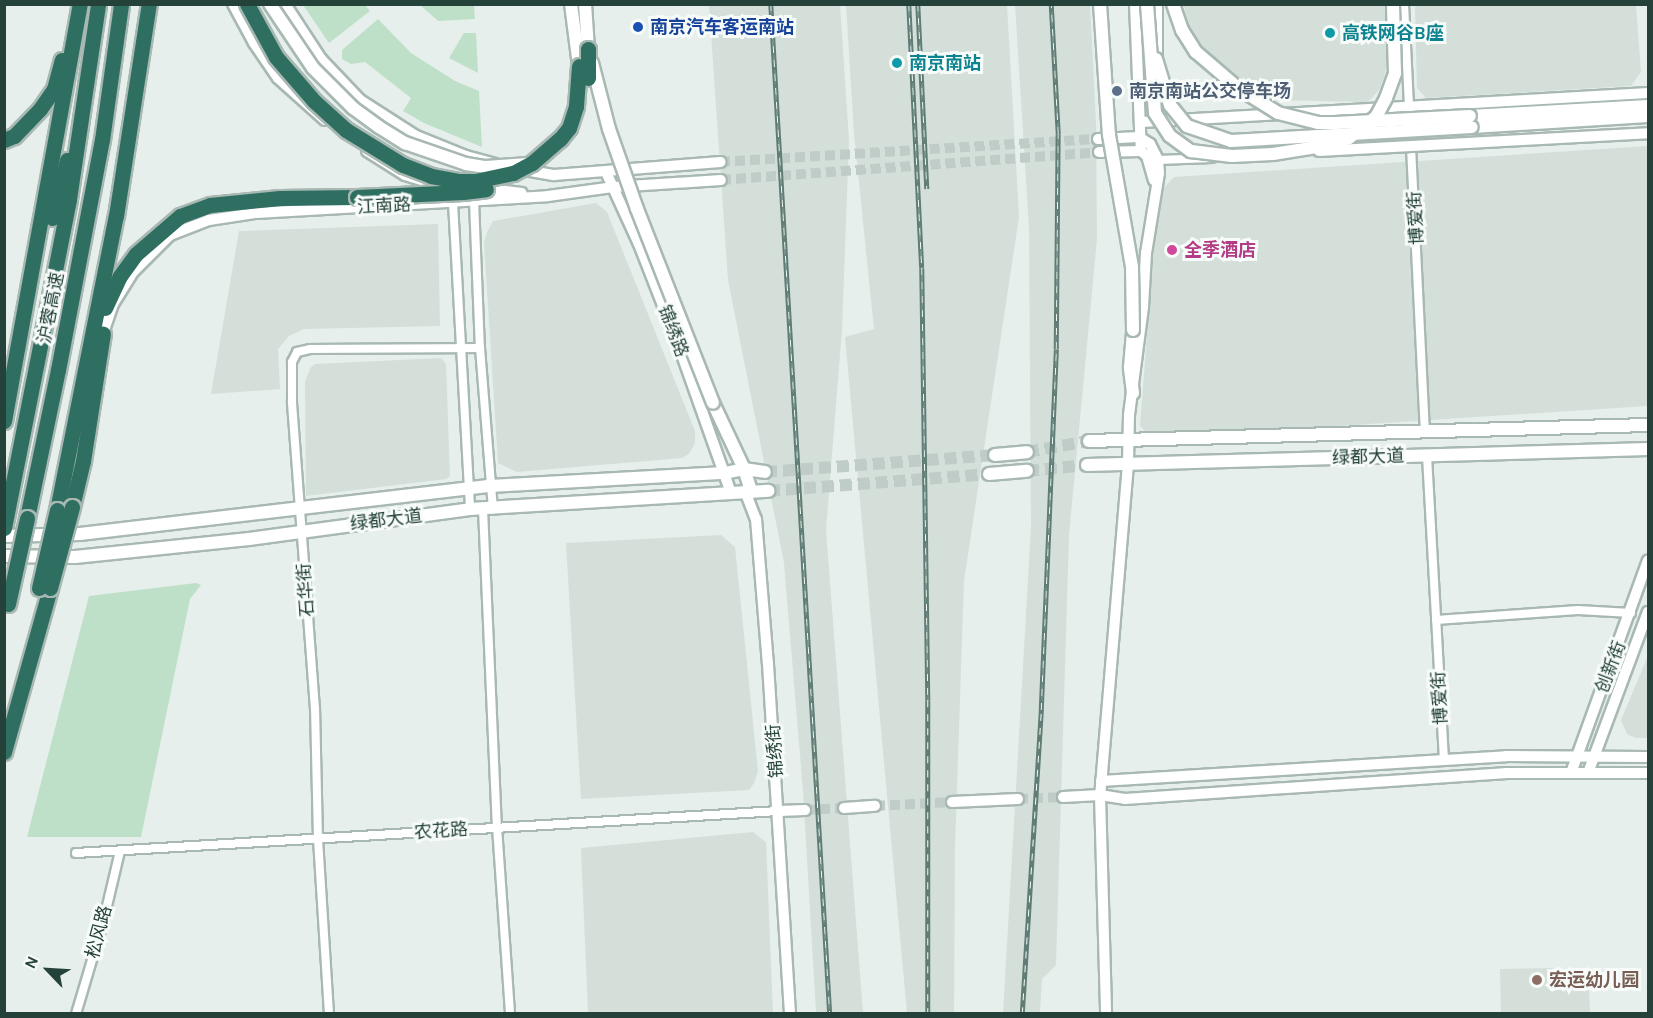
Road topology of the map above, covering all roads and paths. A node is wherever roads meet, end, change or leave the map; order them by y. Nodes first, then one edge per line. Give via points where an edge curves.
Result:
1 (78, 4) edge
2 (98, 4) edge
3 (122, 4) edge
4 (149, 4) edge
5 (233, 4) edge
6 (247, 4) edge
7 (270, 4) edge
8 (285, 4) edge
9 (571, 4) edge
10 (585, 4) edge
11 (1100, 4) edge
12 (1135, 4) edge
13 (1147, 4) edge
14 (1156, 4) edge
15 (1173, 4) edge
16 (1393, 4) edge
17 (1404, 4) edge
18 (588, 49) junction
19 (579, 66) junction
20 (586, 92) junction
21 (1648, 93) edge
22 (84, 96) junction
23 (1648, 106) edge
24 (1411, 108) junction
25 (1648, 116) edge
26 (1142, 122) junction
27 (1648, 133) edge
28 (573, 134) junction
29 (1139, 137) junction
30 (1648, 138) edge
31 (1098, 139) tunnel mouth
32 (4, 140) edge
33 (1412, 149) junction
34 (1141, 151) junction
35 (1099, 152) tunnel mouth
36 (1273, 154) junction
37 (537, 160) junction
38 (720, 162) tunnel mouth
39 (1154, 163) junction
40 (606, 172) junction
41 (721, 180) tunnel mouth
42 (614, 187) junction
43 (548, 196) junction
44 (474, 201) junction
45 (453, 202) junction
46 (103, 333) junction
47 (480, 348) junction
48 (460, 349) junction
49 (1133, 393) junction
50 (4, 422) edge
51 (1648, 425) edge
52 (1425, 432) junction
53 (1089, 441) tunnel mouth
54 (1127, 441) junction
55 (1648, 449) edge
56 (1028, 452) tunnel mouth
57 (995, 454) tunnel mouth
58 (1427, 456) junction
59 (1128, 464) junction
60 (1088, 465) tunnel mouth
61 (744, 469) junction
62 (1027, 471) tunnel mouth
63 (765, 472) tunnel mouth
64 (725, 473) junction
65 (989, 474) tunnel mouth
66 (490, 486) junction
67 (470, 488) junction
68 (748, 491) junction
69 (768, 491) tunnel mouth
70 (731, 493) junction
71 (65, 509) junction
72 (482, 509) junction
73 (300, 510) junction
74 (6, 523) edge
75 (302, 530) junction
76 (4, 536) edge
77 (4, 556) edge
78 (1648, 560) edge
79 (45, 588) junction
80 (6, 610) edge
81 (1648, 612) edge
82 (1631, 613) junction
83 (1436, 620) junction
84 (4, 739) edge
85 (4, 752) edge
86 (1578, 755) junction
87 (1593, 755) junction
88 (1648, 757) edge
89 (1444, 760) junction
90 (1571, 773) junction
91 (1588, 773) junction
92 (1648, 773) edge
93 (1101, 781) junction
94 (1100, 795) junction
95 (1063, 797) tunnel mouth
96 (1018, 799) tunnel mouth
97 (952, 802) tunnel mouth
98 (875, 806) tunnel mouth
99 (844, 808) tunnel mouth
100 (805, 810) tunnel mouth
101 (779, 811) junction
102 (497, 827) junction
103 (318, 839) junction
104 (120, 851) junction
105 (76, 854) dead end
106 (76, 1014) edge
107 (329, 1014) edge
108 (510, 1014) edge
109 (790, 1014) edge
110 (1106, 1014) edge

1 - 32 highway via 54,89 30,122
1 - 50 highway
2 - 22 highway, 沪蓉高速
3 - 80 highway, 沪蓉高速, bridge via 100,151
4 - 71 highway
5 - 43 street via 254,44 292,94 353,142 405,176 438,185
6 - 37 highway, bridge via 276,57 297,83 346,130 378,152 431,176 460,181 513,173
7 - 37 main road, bridge via 289,36 332,88 396,138 466,164 486,167
8 - 40 street via 321,59 360,100 416,136 466,156 529,172
9 - 19 main road
10 - 18 main road
11 - 49 main road, bridge via 1109,135 1132,267
12 - 26 street
13 - 36 main road, bridge via 1155,113 1170,136 1191,151 1232,156
14 - 25 main road, bridge via 1156,59 1170,105 1187,126 1231,141
15 - 23 main road, bridge via 1182,30 1196,52 1238,88 1278,113 1296,119 1335,123
16 - 36 main road, bridge via 1395,73 1376,117 1348,138 1330,145
17 - 24 street, 博爱街
18 - 20 highway, bridge
18 - 61 main road, bridge via 609,129 637,209 713,403
19 - 20 highway, bridge
19 - 37 highway, bridge via 578,94 568,128
20 - 28 highway
21 - 24 street
22 - 50 highway
22 - 74 highway, 沪蓉高速 via 69,199
24 - 26 street
24 - 33 street, 博爱街
26 - 29 street
27 - 36 street, bridge
28 - 37 highway, bridge
28 - 46 highway, bridge via 552,161 538,171 495,187 463,192 280,198 210,205 180,216 148,242 120,276 103,314
29 - 31 street
29 - 34 street
29 - 39 street via 1150,144
30 - 33 street
33 - 39 street
33 - 52 street, 博爱街
34 - 35 street
34 - 39 street
38 - 40 street
39 - 49 street via 1156,195 1146,253
40 - 42 street, 锦绣路
41 - 42 street, 江南路
42 - 43 street, 江南路
42 - 64 street, 锦绣路
43 - 44 street, 江南路
44 - 45 street, 江南路
44 - 47 street
45 - 46 street, 江南路 via 256,213 209,220 170,235 134,271 113,304
45 - 48 street
46 - 71 highway via 83,461
47 - 48 street, 石华街
47 - 66 street
48 - 67 street
48 - 73 street, 石华街 via 297,352 292,362 292,401
49 - 54 street
51 - 52 main road, 绿都大道
52 - 54 main road, 绿都大道
53 - 54 main road, 绿都大道
54 - 59 street
55 - 58 main road, 绿都大道
56 - 57 main road
58 - 59 main road, 绿都大道
58 - 83 street, 博爱街
59 - 60 main road, 绿都大道
59 - 93 street
61 - 63 main road, 绿都大道
61 - 64 main road, 绿都大道
61 - 68 main road
62 - 65 main road
64 - 66 main road, 绿都大道
64 - 70 street, 锦绣路
66 - 67 main road, 绿都大道
66 - 72 street
67 - 72 street
67 - 73 main road, 绿都大道
68 - 69 main road, 绿都大道
68 - 70 main road, 绿都大道
68 - 101 street, 锦绣街 via 756,519
70 - 72 main road, 绿都大道
71 - 79 highway, bridge
72 - 75 main road, 绿都大道
72 - 102 street
73 - 75 street, 石华街
73 - 76 main road, 绿都大道 via 80,534
75 - 77 main road, 绿都大道 via 75,557
75 - 103 street, 石华街 via 315,709
78 - 82 street, 创新街
79 - 84 highway
79 - 85 highway
81 - 87 street, 创新街
82 - 83 street via 1578,610
82 - 86 street, 创新街
83 - 89 street, 博爱街
86 - 87 street
86 - 89 street
86 - 90 street, 创新街
87 - 88 street
87 - 91 street, 创新街
89 - 93 street
90 - 91 street
90 - 94 street via 1507,772 1125,799
91 - 92 street
93 - 94 street
94 - 95 street
94 - 110 street
96 - 97 street
98 - 99 street
100 - 101 street, 农花路
101 - 102 street, 农花路
101 - 109 street, 锦绣街
102 - 103 street, 农花路
102 - 108 street
103 - 104 street, 农花路
103 - 107 street, 石华街
104 - 105 street, 农花路
104 - 106 street, 松风路

